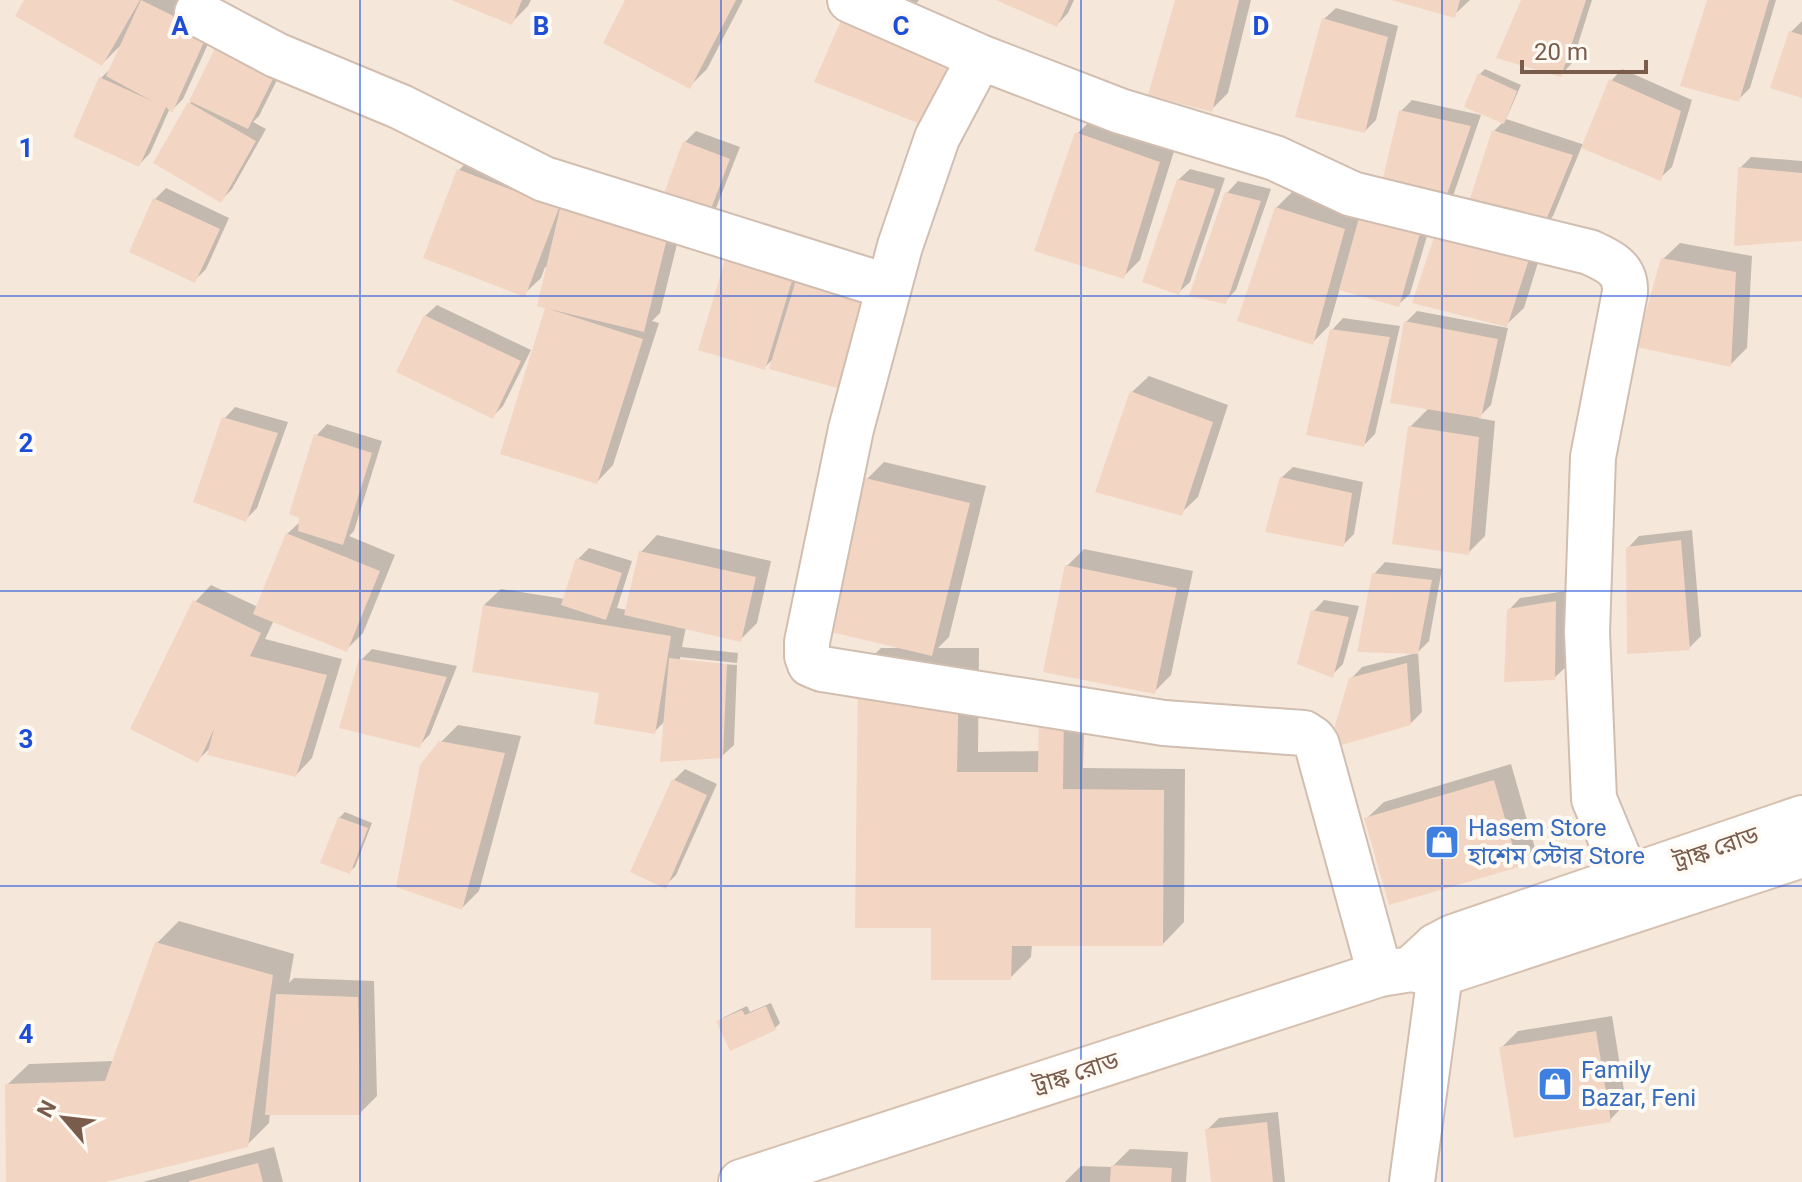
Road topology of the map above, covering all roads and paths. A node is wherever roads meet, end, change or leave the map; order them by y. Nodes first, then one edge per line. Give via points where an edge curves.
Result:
1 (850, 0) edge
2 (197, 13) dead end
3 (980, 57) junction
4 (889, 287) junction
5 (1802, 818) edge
6 (1802, 855) edge
7 (1627, 878) junction
8 (1417, 966) junction
9 (741, 1182) edge
10 (1412, 1182) edge

1 - 3 street
2 - 4 street via 544,179
3 - 4 street via 937,138
3 - 7 street via 1120,111 1275,158 1352,194 1589,252 1614,263 1626,279 1593,457 1587,632 1594,799
4 - 8 street via 851,429 807,642 810,664 1164,723 1304,733 1317,745
5 - 7 street, ট্রাঙ্ক রোড
6 - 8 street, ট্রাঙ্ক রোড
7 - 8 street, ট্রাঙ্ক রোড via 1453,937
8 - 9 street, ট্রাঙ্ক রোড
8 - 10 street

